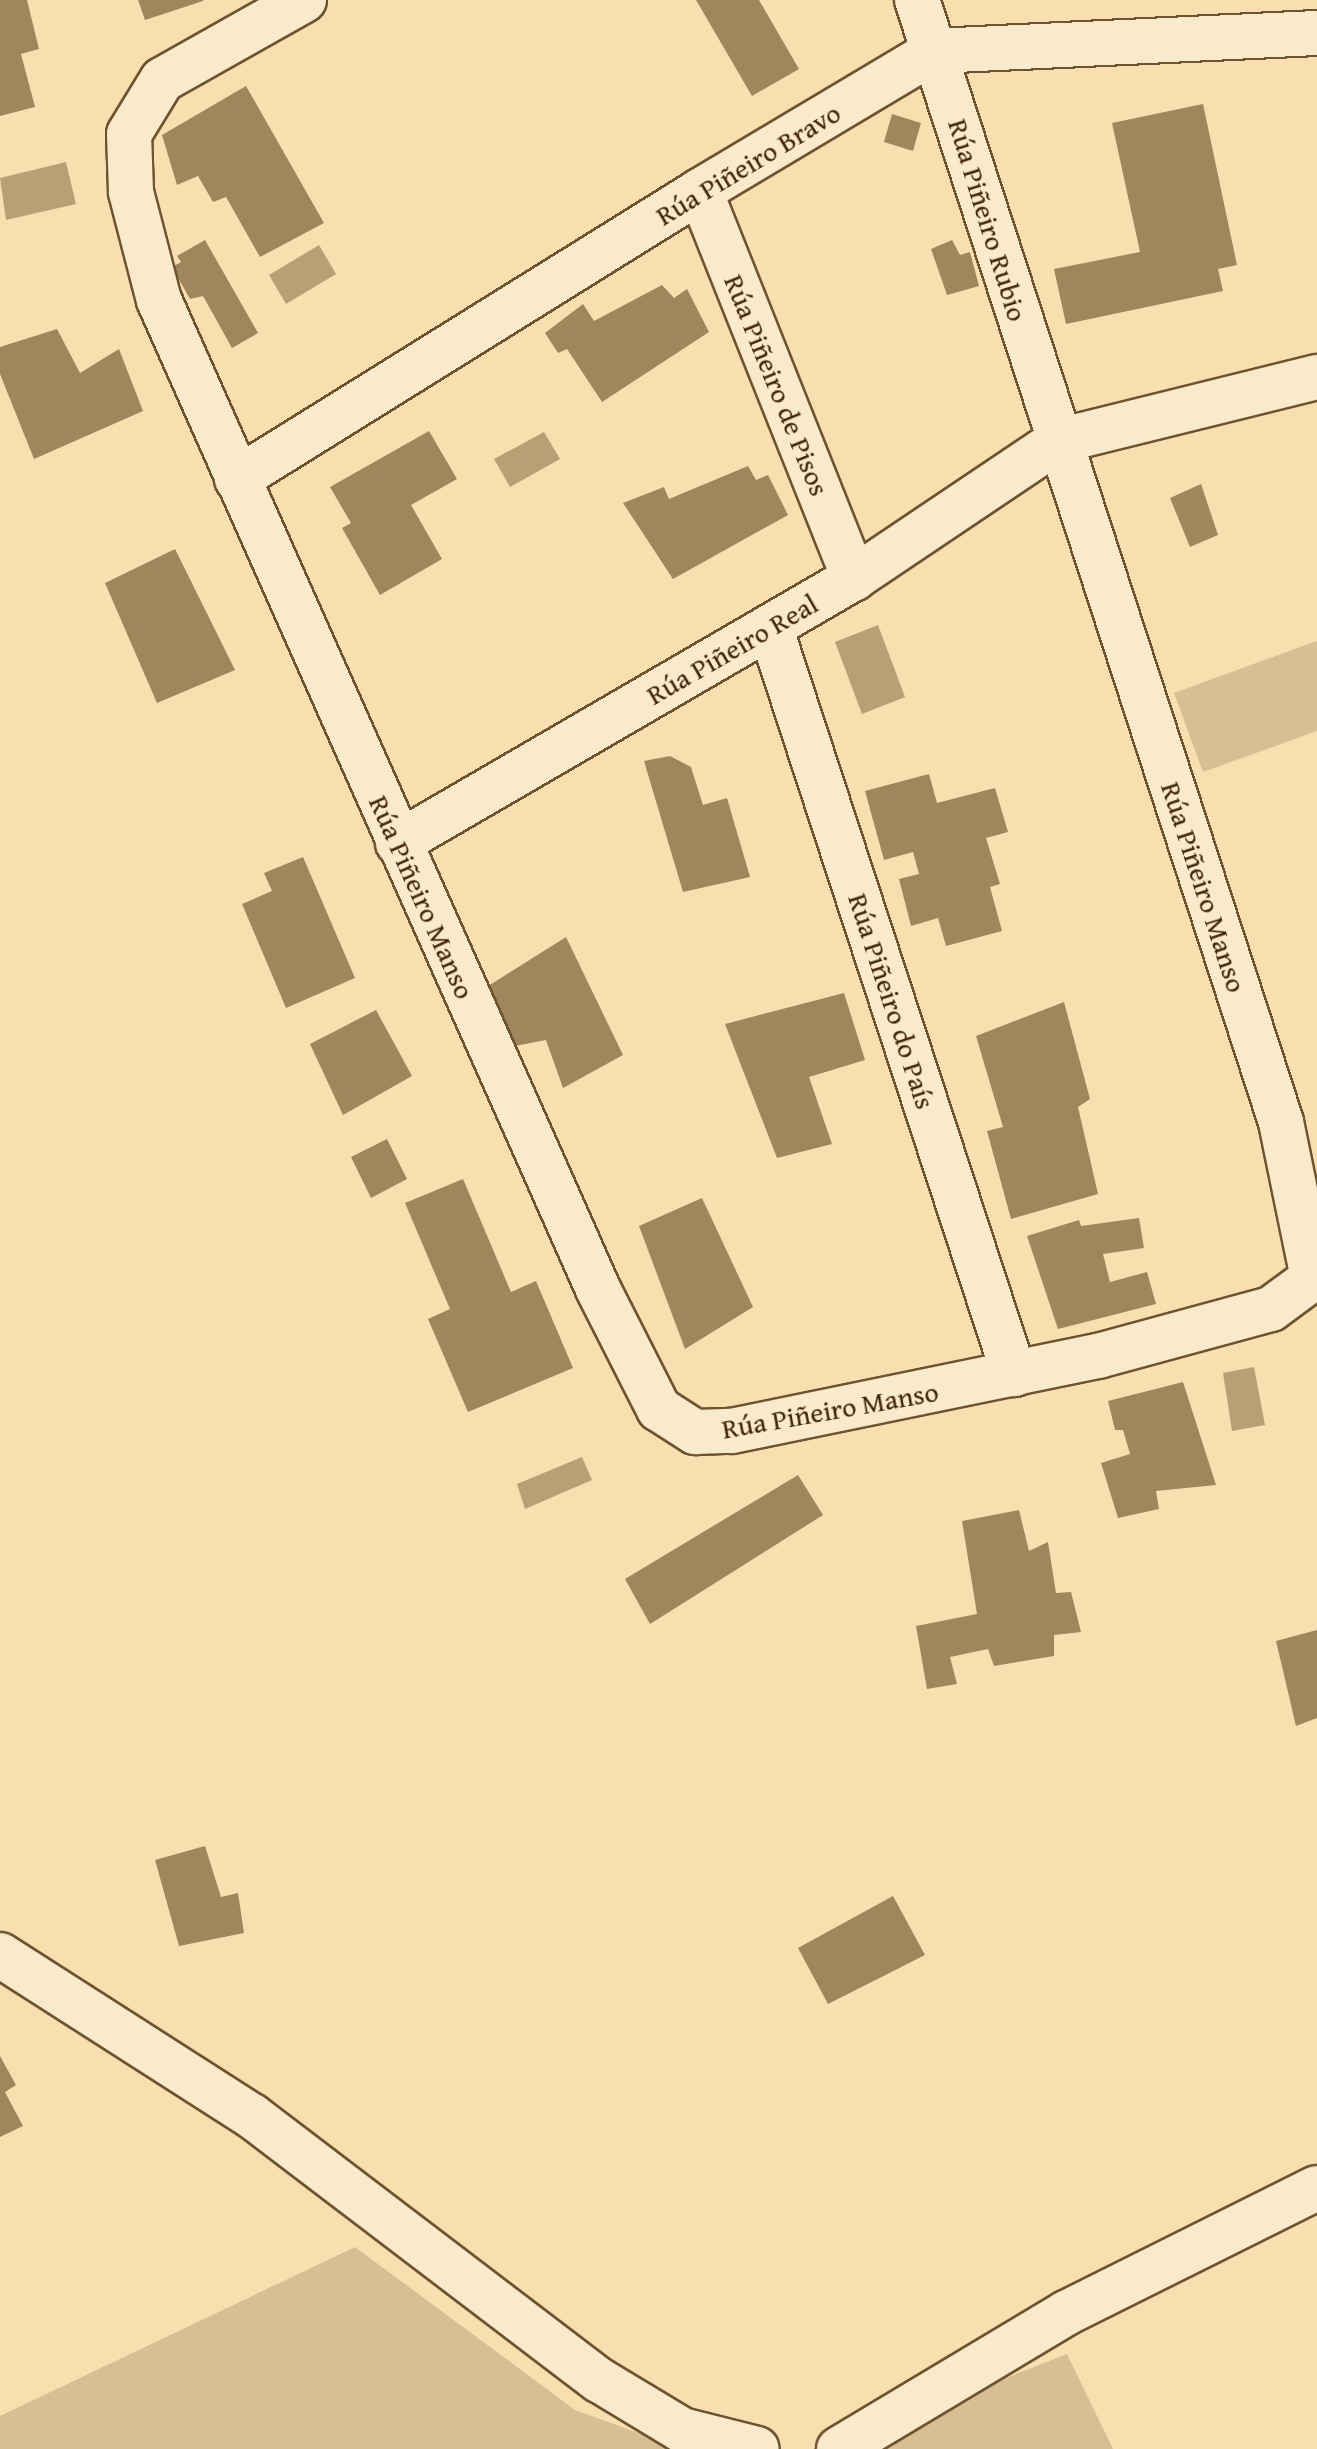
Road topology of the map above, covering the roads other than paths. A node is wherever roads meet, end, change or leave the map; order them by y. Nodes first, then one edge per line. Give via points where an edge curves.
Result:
1 (304, 0) edge
2 (917, 0) edge
3 (1317, 33) edge
4 (935, 51) junction
5 (700, 191) junction
6 (1317, 377) edge
7 (1058, 441) junction
8 (237, 479) junction
9 (854, 578) junction
10 (770, 627) junction
11 (398, 843) junction
12 (1014, 1374) junction
13 (0, 1955) edge
14 (1317, 2188) edge
15 (757, 2449) edge
16 (839, 2449) edge

1 - 8 street, Rúa Piñeiro Manso via 162,80 129,134 131,192 159,300
2 - 4 street, Rúa Piñeiro Rubio
3 - 4 street, Rúa Piñeiro Bravo
4 - 5 street, Rúa Piñeiro Bravo
4 - 7 street, Rúa Piñeiro Rubio
5 - 8 street, Rúa Piñeiro Bravo
5 - 9 street, Rúa Piñeiro de Pisos
6 - 7 street
7 - 9 street, Rúa Piñeiro Real
7 - 12 street, Rúa Piñeiro Manso via 1281,1122 1313,1278 1271,1309
8 - 11 street, Rúa Piñeiro Manso
9 - 10 street, Rúa Piñeiro Real
10 - 11 street, Rúa Piñeiro Real
10 - 12 street, Rúa Piñeiro do País
11 - 12 street, Rúa Piñeiro Manso via 598,1289 659,1409 695,1432 732,1431
13 - 15 street via 252,2116 599,2380 682,2430
14 - 16 street via 1066,2313

